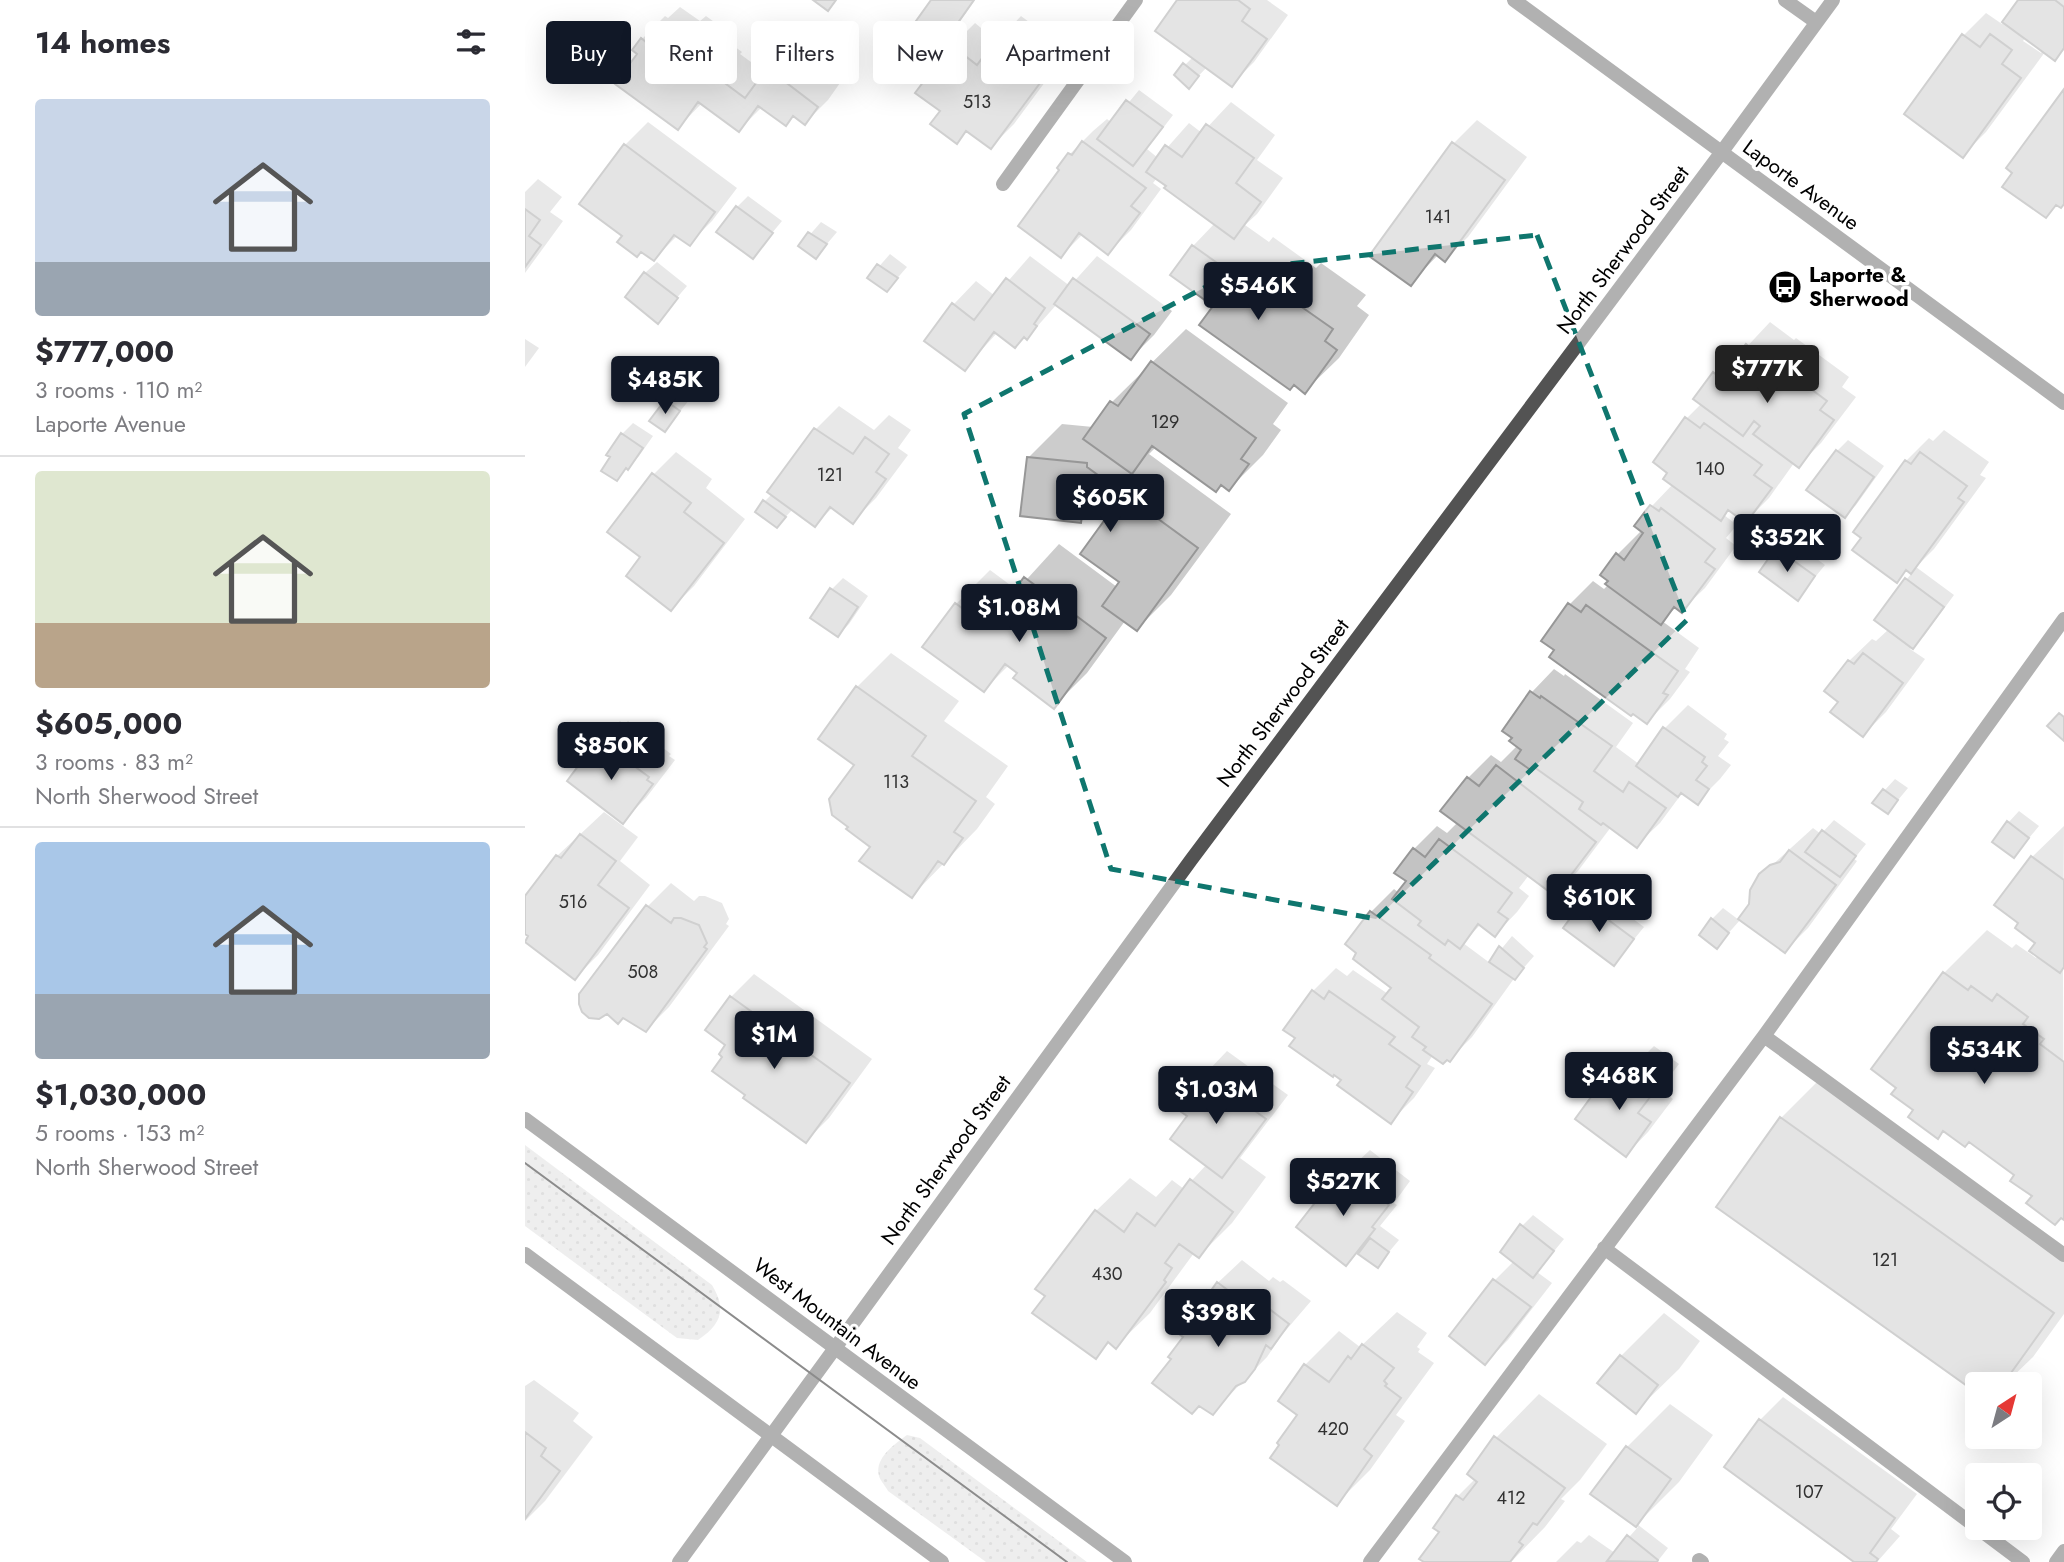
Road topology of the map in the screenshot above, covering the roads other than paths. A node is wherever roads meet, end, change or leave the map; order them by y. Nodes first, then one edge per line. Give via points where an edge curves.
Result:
1 (1136, 0) edge
2 (1514, 0) edge
3 (1785, 0) edge
4 (1833, 0) edge
5 (1816, 22) junction
6 (1721, 153) junction
7 (1003, 184) dead end
8 (2064, 403) edge
9 (2064, 619) edge
10 (1764, 1035) junction
11 (525, 1119) edge
12 (1604, 1248) junction
13 (525, 1254) edge
14 (2064, 1255) edge
15 (835, 1347) junction
16 (771, 1435) junction
17 (2064, 1551) edge
18 (679, 1562) edge
19 (942, 1562) edge
20 (1125, 1562) edge
21 (1370, 1562) edge
22 (2023, 1562) edge
23 (2056, 1562) edge

1 - 7 street
2 - 6 street, Laporte Avenue
3 - 5 street
4 - 5 street, North Sherwood Street
5 - 6 street, North Sherwood Street
6 - 8 street, Laporte Avenue
6 - 15 street, North Sherwood Street via 1191,860
9 - 10 street
10 - 12 street
10 - 14 street
11 - 15 street, West Mountain Avenue
12 - 21 street
12 - 22 street
13 - 16 street
15 - 16 street, North Sherwood Street
15 - 20 street, West Mountain Avenue
16 - 18 street, North Sherwood Street
16 - 19 street
17 - 23 street

